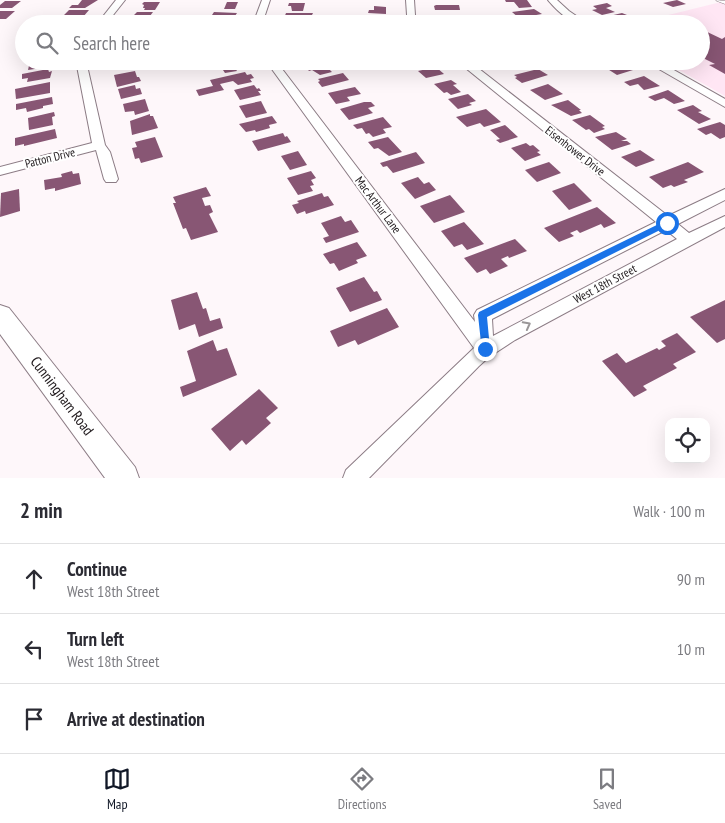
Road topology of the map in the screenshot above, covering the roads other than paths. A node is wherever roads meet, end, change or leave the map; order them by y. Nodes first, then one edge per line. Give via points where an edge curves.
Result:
1 (121, 0) edge
2 (266, 0) edge
3 (410, 0) edge
4 (552, 0) edge
5 (718, 0) edge
6 (725, 3) edge
7 (108, 15) edge
8 (260, 15) edge
9 (411, 15) edge
10 (569, 15) edge
11 (83, 70) edge
12 (278, 70) edge
13 (473, 70) edge
14 (666, 70) edge
15 (725, 104) edge
16 (99, 145) junction
17 (0, 170) edge
18 (111, 179) dead end
19 (725, 194) edge
20 (725, 221) edge
21 (667, 223) junction
22 (688, 240) junction
23 (0, 315) edge
24 (485, 349) junction
25 (124, 478) edge
26 (354, 478) edge

1 - 7 street
2 - 8 street
3 - 9 street
4 - 10 street
5 - 6 lane
11 - 16 street
12 - 24 street, Mac Arthur Lane
13 - 21 street, Eisenhower Drive
14 - 15 street
16 - 17 street, Patton Drive
16 - 18 street
19 - 21 street, West 18th Street
20 - 22 street, West 18th Street
21 - 22 street, Eisenhower Drive
21 - 24 street, West 18th Street via 482,315
24 -> 22 street, West 18th Street
23 - 25 street, Cunningham Road
24 - 26 street, West 18th Street

